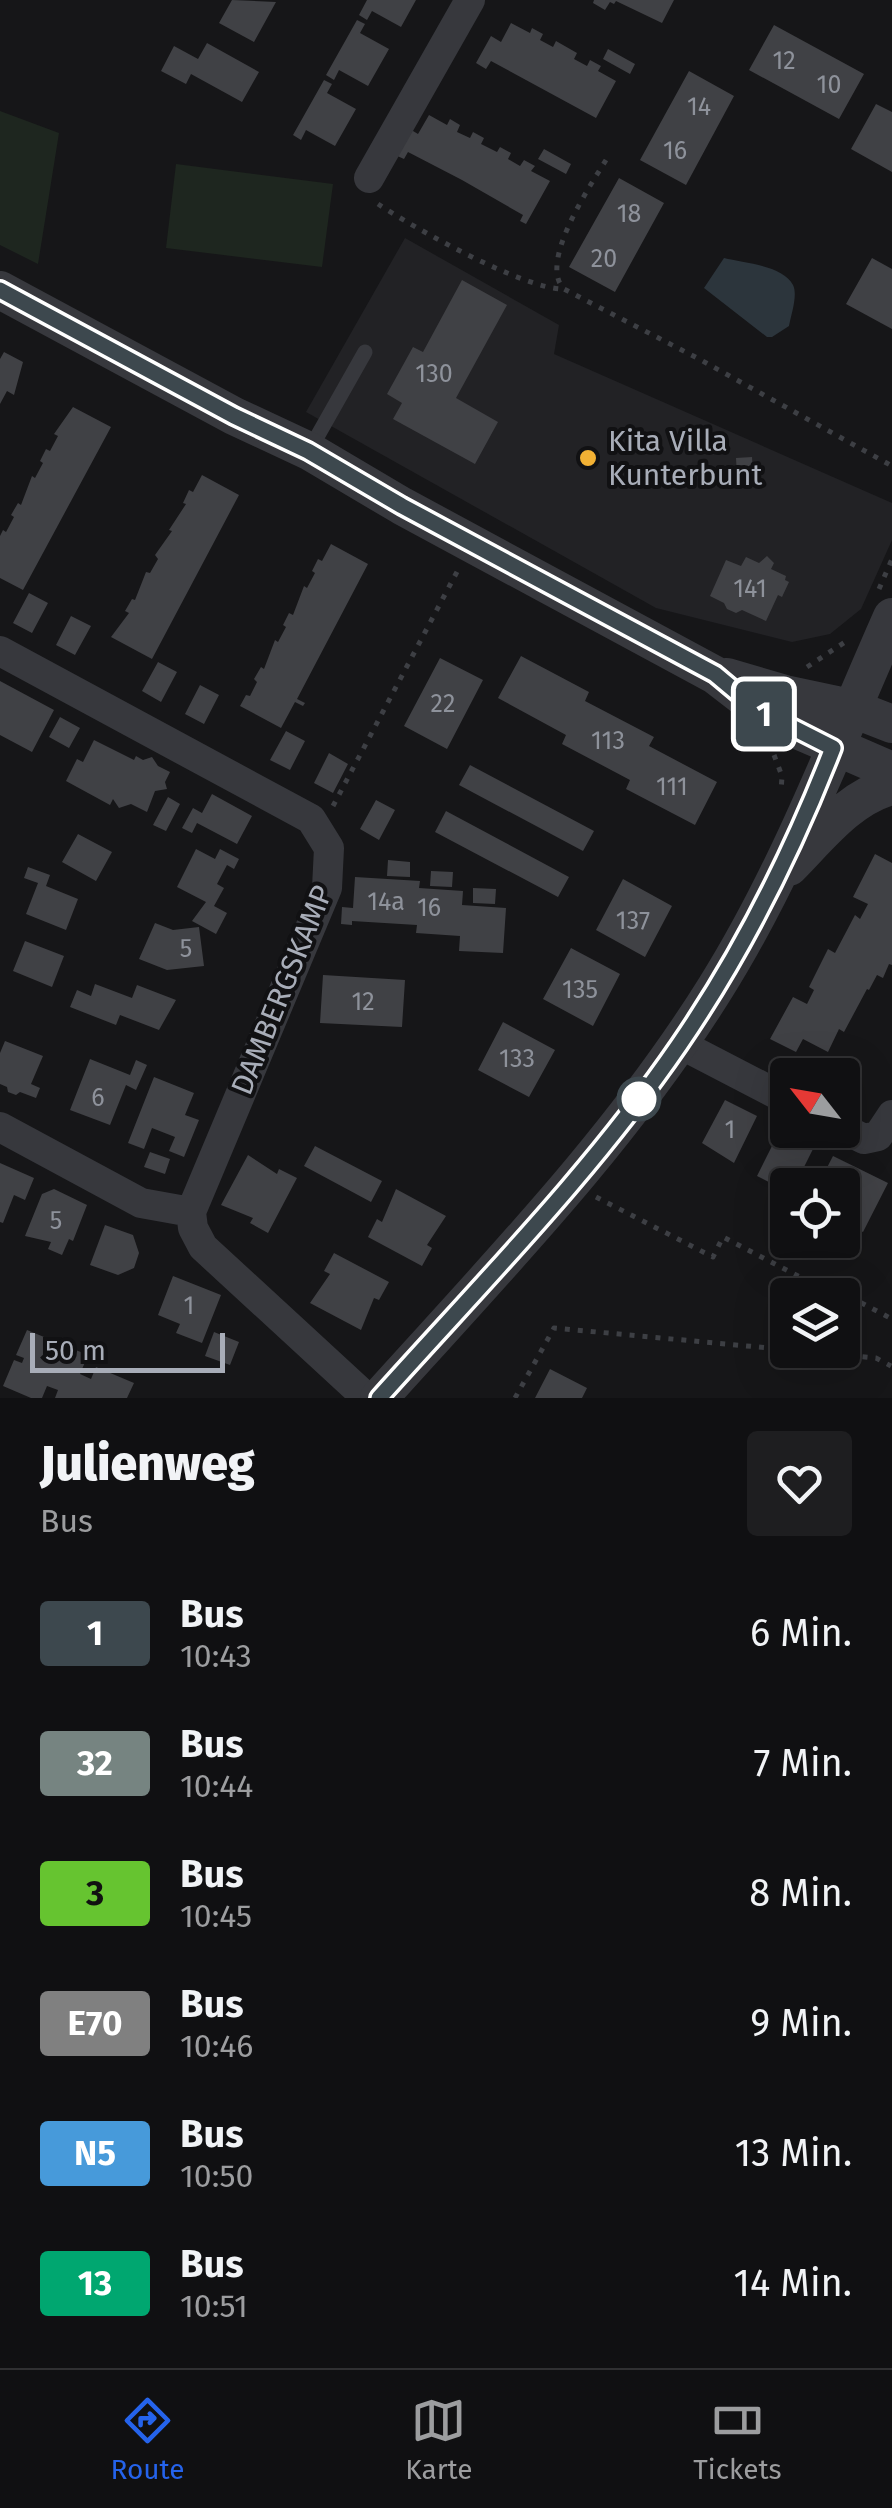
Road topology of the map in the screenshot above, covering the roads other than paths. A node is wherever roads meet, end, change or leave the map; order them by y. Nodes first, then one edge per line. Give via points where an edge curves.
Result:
1 (470, 0) edge
2 (369, 178) road end
3 (0, 290) edge
4 (365, 352) dead end
5 (308, 451) junction
6 (892, 617) edge
7 (0, 650) edge
8 (715, 674) junction
9 (851, 708) junction
10 (892, 724) edge
11 (833, 748) junction
12 (892, 771) edge
13 (892, 786) edge
14 (773, 882) junction
15 (680, 1044) junction
16 (770, 1091) edge
17 (892, 1115) edge
18 (0, 1126) edge
19 (860, 1137) edge
20 (191, 1212) junction
21 (367, 1398) edge
22 (379, 1398) edge

1 - 2 street
3 - 5 street
4 - 5 lane
5 - 8 street
6 - 9 street
7 - 20 street, DAMBERGSKAMP via 310,818 329,848 328,888
8 - 9 street
8 - 11 street via 758,710
9 - 10 street
9 - 11 street
11 - 12 street
11 - 14 street
13 - 14 street via 846,811
14 - 15 street
15 - 16 street
15 - 22 street via 573,1182
17 - 19 street via 878,1136
18 - 20 street via 141,1203
20 - 21 street via 198,1238 223,1268

